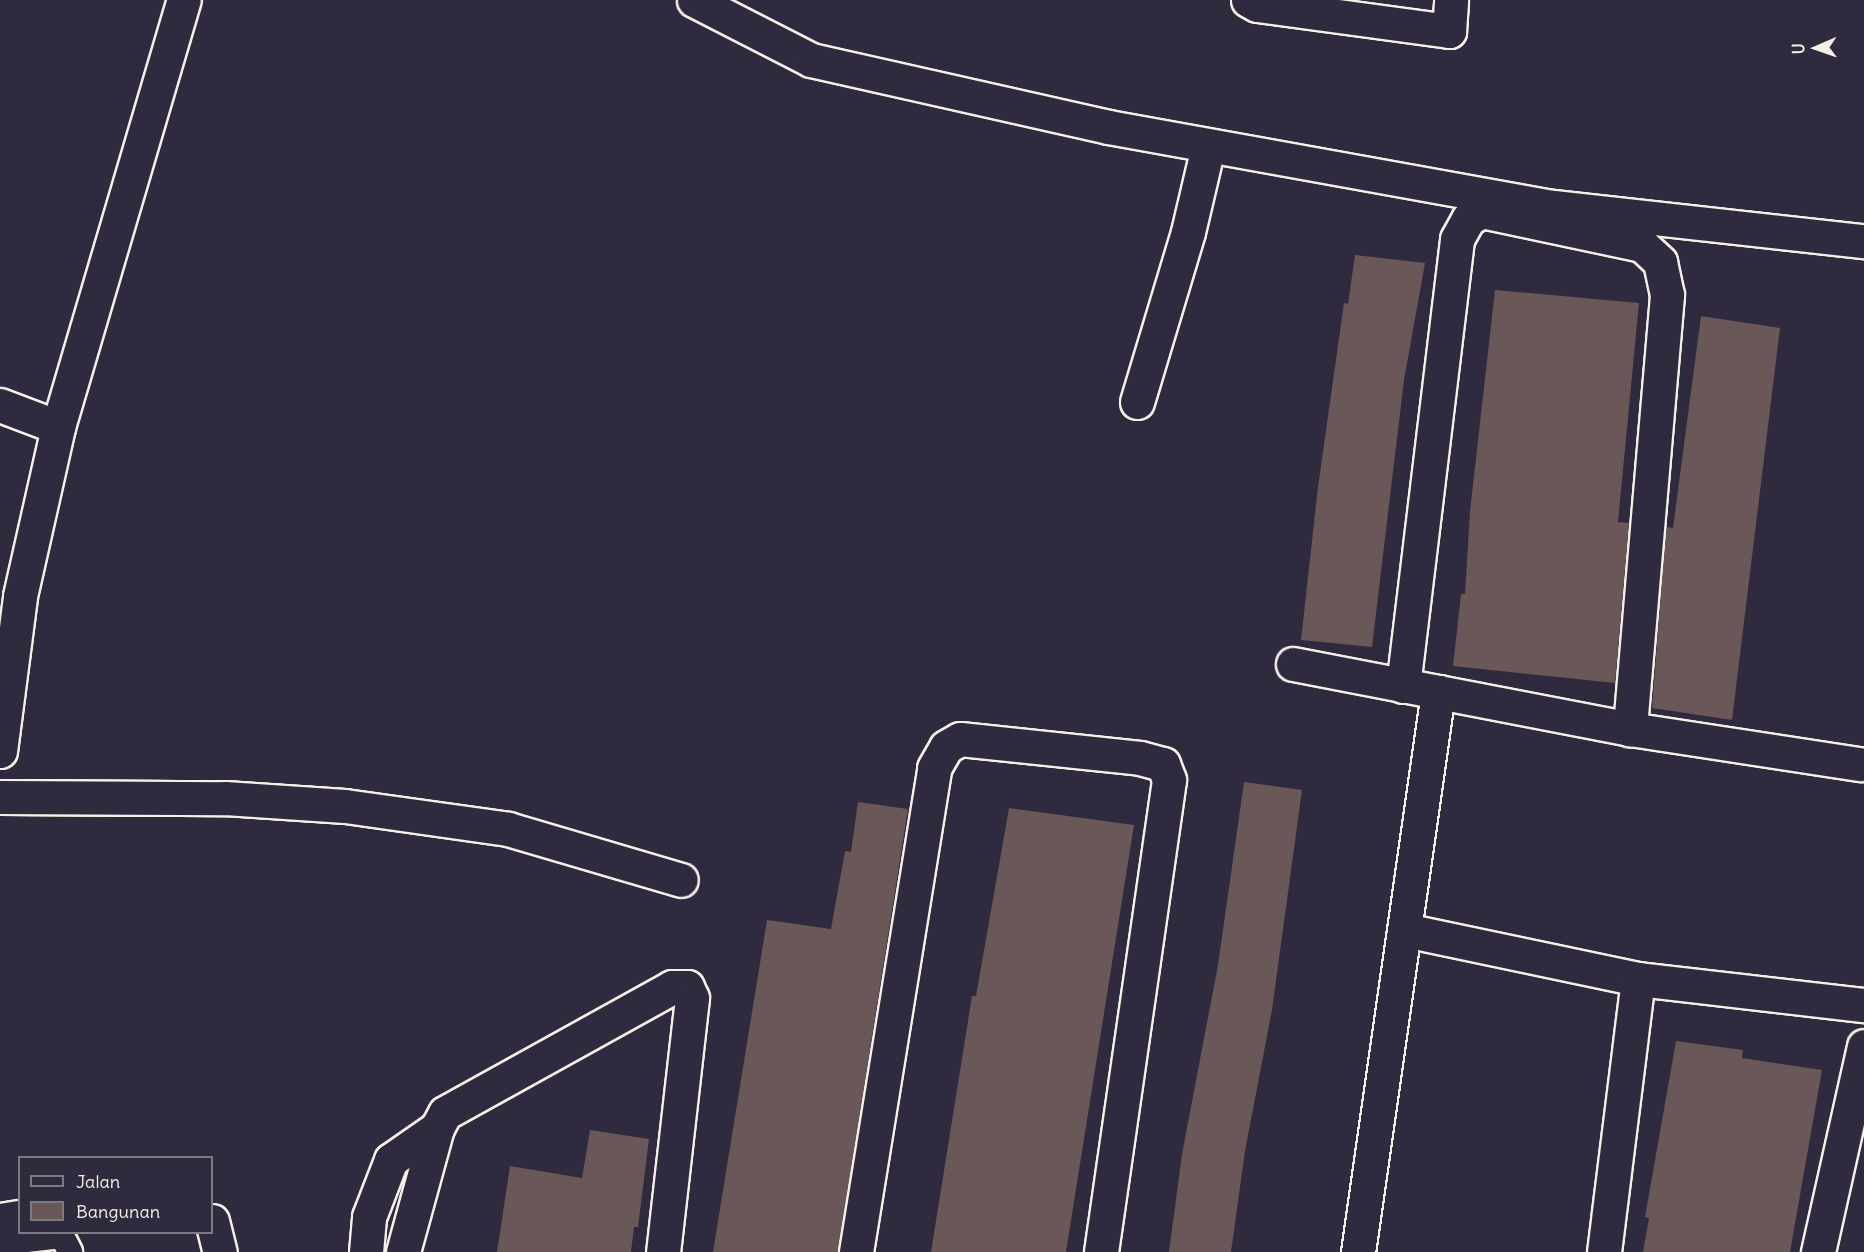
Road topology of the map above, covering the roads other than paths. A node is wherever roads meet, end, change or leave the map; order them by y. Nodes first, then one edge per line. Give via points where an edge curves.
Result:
1 (183, 0) edge
2 (694, 0) edge
3 (1248, 0) edge
4 (1450, 0) edge
5 (1208, 147) junction
6 (1864, 241) edge
7 (1137, 402) dead end
8 (0, 405) edge
9 (58, 428) junction
10 (10, 594) edge
11 (1293, 664) dead end
12 (1402, 686) junction
13 (1438, 692) junction
14 (1630, 729) junction
15 (0, 751) edge
16 (1860, 764) dead end
17 (0, 797) edge
18 (681, 880) dead end
19 (1406, 930) junction
20 (1638, 980) junction
21 (1864, 1005) edge
22 (1864, 1046) edge
23 (437, 1128) junction
24 (18, 1218) edge
25 (0, 1220) edge
26 (213, 1225) edge
27 (0, 1243) edge
28 (70, 1252) edge
29 (220, 1252) edge
30 (366, 1252) edge
31 (403, 1252) edge
32 (663, 1252) edge
33 (856, 1252) edge
34 (1101, 1252) edge
35 (1358, 1252) edge
36 (1604, 1252) edge
37 (1818, 1252) edge

1 - 9 street
2 - 5 street via 811,60
3 - 4 street via 1257,5 1449,32
5 - 6 street via 1554,207
5 - 7 street via 1188,232
8 - 9 street
9 - 10 street
10 - 15 street
11 - 12 street
12 - 13 street
12 - 14 street via 1457,239 1468,219 1482,211 1642,245 1660,262 1667,295
13 - 14 street
13 - 19 street
14 - 16 street
17 - 18 street via 225,798 345,806 508,829
19 - 20 street
19 - 35 street
20 - 21 street
20 - 36 street
22 - 37 street
23 - 30 street via 390,1160 369,1217
23 - 31 street
23 - 32 street via 445,1113 672,987 687,987 692,998
24 - 25 street
26 - 29 street
27 - 28 lane via 62,1236
33 - 34 street via 934,768 946,747 960,739 1140,758 1163,764 1169,780

